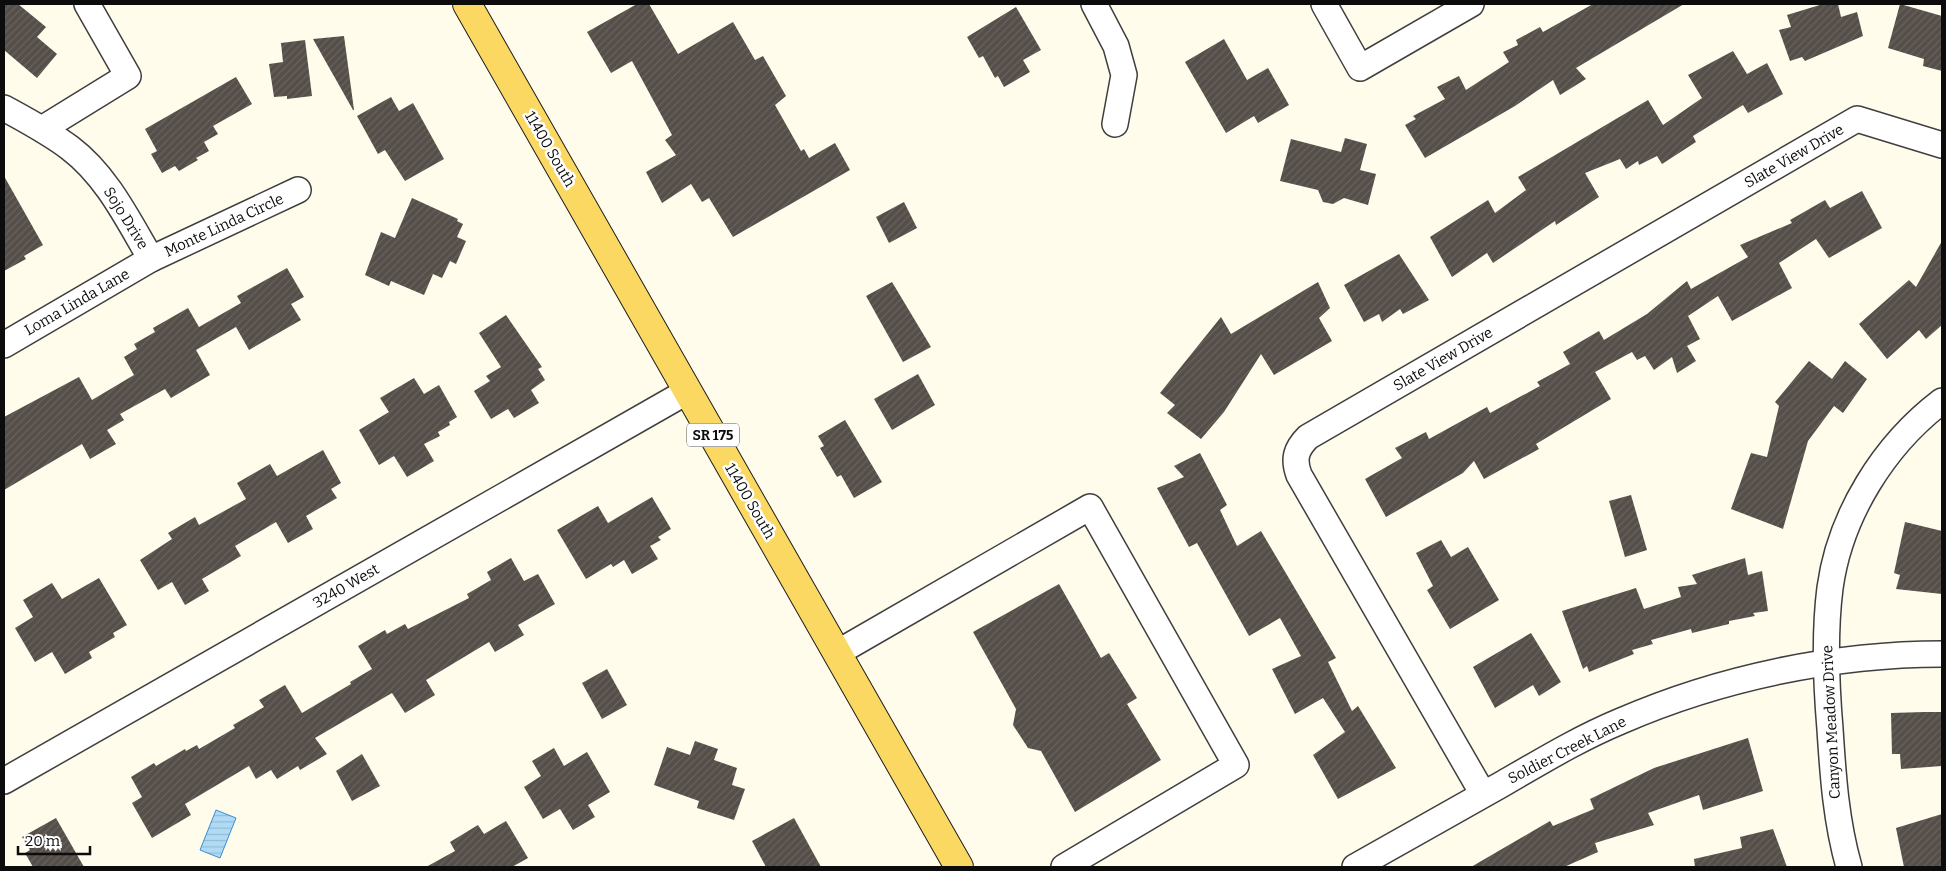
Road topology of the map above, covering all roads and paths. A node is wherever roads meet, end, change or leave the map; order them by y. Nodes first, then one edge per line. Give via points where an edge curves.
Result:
1 (86, 4) edge
2 (467, 4) edge
3 (1094, 4) edge
4 (1324, 4) edge
5 (1471, 4) edge
6 (4, 108) edge
7 (1115, 124) dead end
8 (42, 130) junction
9 (1942, 145) edge
10 (298, 190) dead end
11 (151, 259) junction
12 (4, 345) edge
13 (688, 391) junction
14 (1942, 401) edge
15 (837, 653) junction
16 (1942, 654) edge
17 (1826, 664) junction
18 (4, 781) edge
19 (1483, 794) junction
20 (959, 867) edge
21 (1064, 867) edge
22 (1355, 867) edge
23 (1849, 867) edge

1 - 8 street via 128,76
2 - 13 main road, 11400 South / SR 175
3 - 7 street via 1116,46 1124,76
4 - 5 street via 1360,68
6 - 8 street, Sojo Drive
8 - 11 street, Sojo Drive via 71,148 97,174 115,197
9 - 19 street, Slate View Drive via 1857,119 1300,444 1295,464 1299,475
10 - 11 street, Monte Linda Circle
11 - 12 street, Loma Linda Lane
13 - 15 main road, 11400 South / SR 175
13 - 18 street, 3240 West
14 - 17 street, Canyon Meadow Drive via 1896,444 1866,487 1854,511 1830,588
15 - 20 main road, 11400 South / SR 175
15 - 21 street via 1090,507 1236,765
16 - 17 street, Soldier Creek Lane
17 - 19 street, Soldier Creek Lane via 1739,681 1660,706 1583,738
17 - 23 street, Canyon Meadow Drive via 1834,797
19 - 22 street, Soldier Creek Lane

